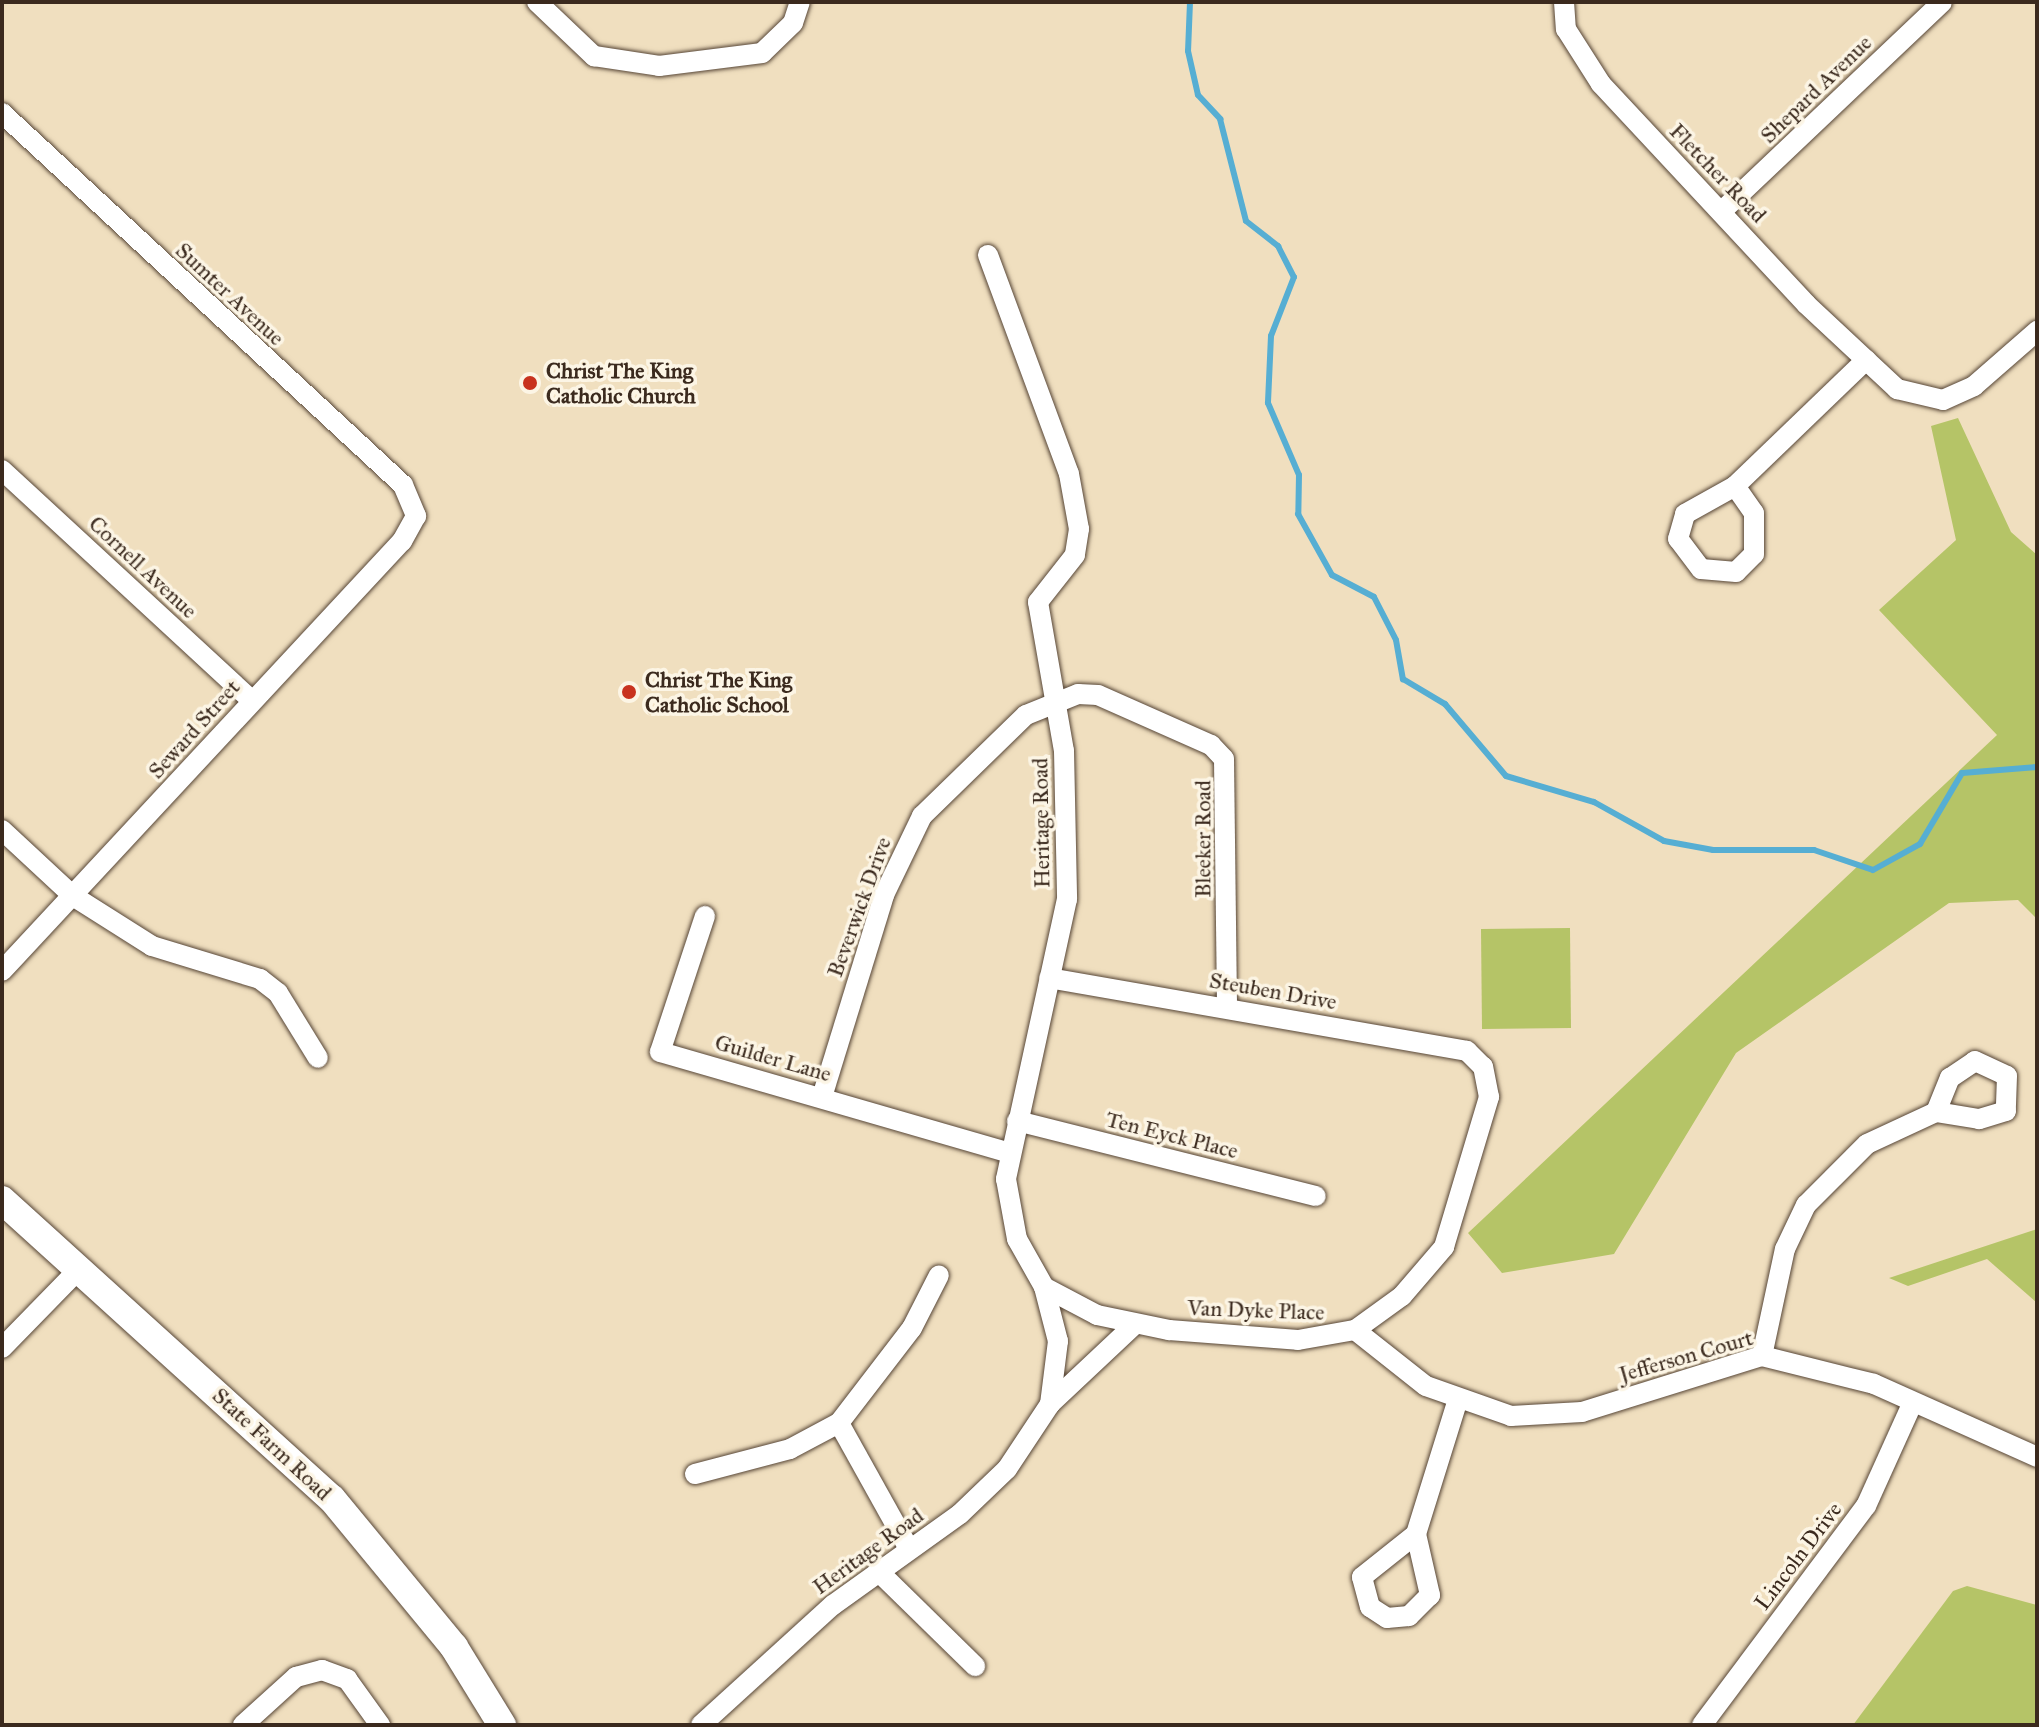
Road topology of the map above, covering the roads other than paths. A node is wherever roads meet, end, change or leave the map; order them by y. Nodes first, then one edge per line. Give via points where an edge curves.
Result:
1 (537, 2) edge
2 (800, 2) edge
3 (1564, 2) edge
4 (1942, 2) edge
5 (2, 113) edge
6 (1722, 211) junction
7 (988, 255) dead end
8 (2037, 331) edge
9 (1866, 360) junction
10 (2, 470) edge
11 (1735, 486) junction
12 (416, 516) joint
13 (1057, 700) junction
14 (252, 701) junction
15 (2, 830) edge
16 (73, 896) junction
17 (705, 916) dead end
18 (2, 971) edge
19 (1049, 978) junction
20 (1227, 1007) junction
21 (318, 1058) dead end
22 (1483, 1067) joint
23 (822, 1097) junction
24 (1936, 1112) dead end
25 (1017, 1121) junction
26 (1009, 1153) junction
27 (1316, 1196) dead end
28 (2, 1200) edge
29 (79, 1269) junction
30 (939, 1275) dead end
31 (1044, 1287) junction
32 (1134, 1325) junction
33 (1355, 1330) junction
34 (2, 1348) edge
35 (1762, 1356) junction
36 (1457, 1402) junction
37 (1050, 1404) junction
38 (1912, 1404) junction
39 (839, 1423) junction
40 (2037, 1457) edge
41 (695, 1474) dead end
42 (1416, 1534) dead end
43 (908, 1547) junction
44 (878, 1571) junction
45 (975, 1666) dead end
46 (243, 1725) edge
47 (380, 1725) edge
48 (502, 1725) edge
49 (701, 1725) edge
50 (1702, 1725) edge

1 - 2 street via 594,56 659,66 762,53 793,23
3 - 6 street, Fletcher Road via 1566,29 1601,84
4 - 6 street, Shepard Avenue
5 - 12 street, Sumter Avenue via 403,485
6 - 9 street, Fletcher Road
7 - 13 street, Heritage Road via 1075,501 1079,544 1046,587 1036,619
8 - 9 street, Fletcher Road via 1974,386 1943,400 1909,398
9 - 11 street
10 - 14 street, Cornell Avenue
11 - 11 street via 1704,498 1681,521 1684,556 1701,569 1736,572 1754,554 1754,513
12 - 14 street, Seward Street via 402,541
13 - 19 street, Heritage Road via 1067,899
13 - 20 street, Bleeker Road via 1098,695 1211,745 1224,759
13 - 23 street, Beverwick Drive via 1026,715 922,816 906,842
14 - 16 street, Seward Street
15 - 16 street
16 - 18 street, Seward Street
16 - 21 street via 152,946 260,979 278,993
17 - 23 street, Guilder Lane via 660,1052
19 - 20 street, Steuben Drive
19 - 25 street, Heritage Road
20 - 22 street, Steuben Drive via 1467,1051
22 - 33 street, Van Dyke Place via 1489,1097 1449,1237 1402,1296
23 - 26 street, Guilder Lane
24 - 35 street via 1867,1144 1806,1205 1785,1249
25 - 26 street, Heritage Road
25 - 27 street, Ten Eyck Place
26 - 31 street, Heritage Road via 1007,1199 1017,1239
28 - 29 main road, State Farm Road
29 - 34 street
29 - 48 main road, State Farm Road via 332,1499 454,1647
30 - 39 street via 912,1328
31 - 32 street, Van Dyke Place via 1097,1315
31 - 37 street, Heritage Road via 1058,1341
32 - 33 street, Van Dyke Place via 1298,1340
32 - 37 street, Heritage Road
33 - 36 street, Jefferson Court via 1397,1369
35 - 36 street, Jefferson Court via 1582,1412 1511,1416
35 - 38 street, Jefferson Court via 1818,1366
36 - 42 street
37 - 43 street, Heritage Road via 1007,1469 960,1514
38 - 40 street, Jefferson Court
38 - 50 street, Lincoln Drive via 1866,1506
39 - 41 street via 790,1449
39 - 43 street
43 - 44 street, Heritage Road
44 - 45 street
44 - 49 street, Heritage Road
46 - 47 street via 296,1677 322,1670 347,1679

